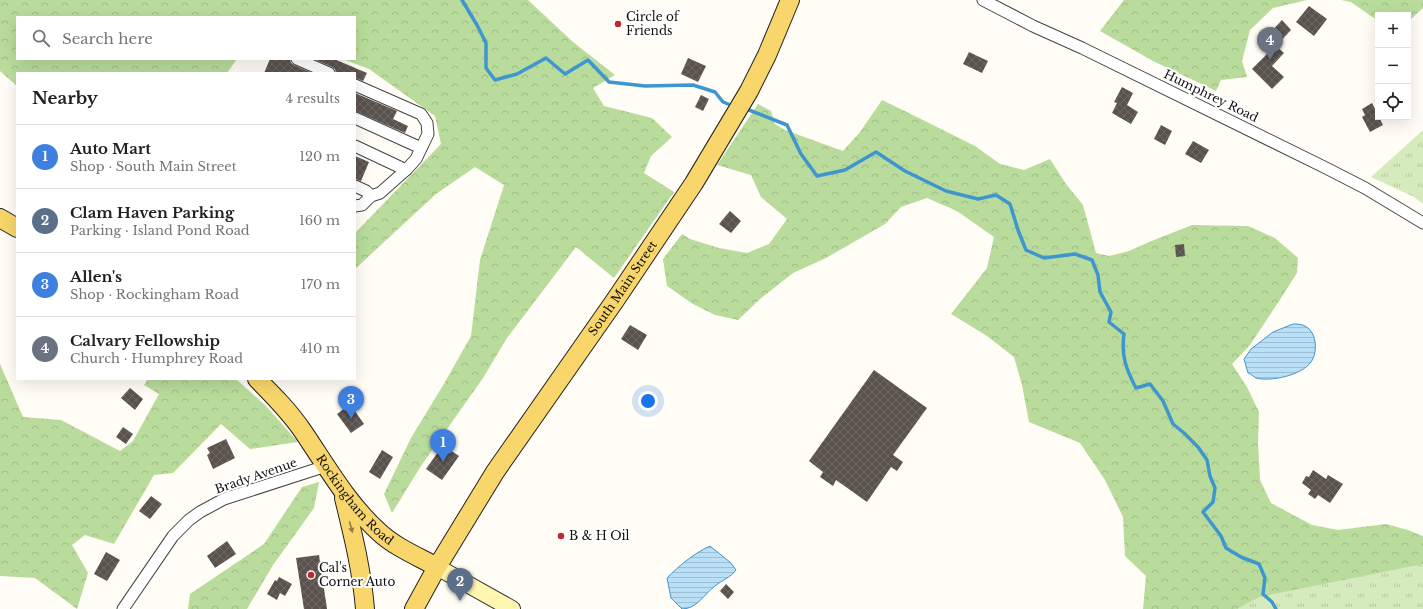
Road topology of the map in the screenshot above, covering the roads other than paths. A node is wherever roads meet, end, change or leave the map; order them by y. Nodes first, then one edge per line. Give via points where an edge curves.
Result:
1 (790, 0) edge
2 (983, 0) edge
3 (300, 60) edge
4 (327, 72) edge
5 (356, 85) edge
6 (356, 118) edge
7 (356, 146) edge
8 (421, 148) junction
9 (406, 170) junction
10 (356, 186) edge
11 (371, 196) junction
12 (356, 206) edge
13 (0, 218) edge
14 (1423, 223) edge
15 (16, 227) edge
16 (258, 380) edge
17 (326, 466) junction
18 (341, 489) junction
19 (437, 567) junction
20 (123, 609) edge
21 (365, 609) edge
22 (414, 609) edge
23 (512, 609) edge

1 - 19 main road, South Main Street via 749,91 694,184 495,472
2 - 14 street, Humphrey Road via 1326,168
3 - 4 street
5 - 8 street via 421,114 427,123 428,134
6 - 8 street
7 - 9 street
8 - 9 street via 416,159
9 - 11 street via 380,193
10 - 11 street
11 - 12 street via 362,205
13 - 15 main road
16 - 17 main road, Rockingham Road via 279,401
17 - 18 main road, Rockingham Road
17 - 20 street, Brady Avenue via 224,499 200,512 173,536
18 - 19 main road, Rockingham Road via 380,534
18 -> 21 main road via 359,561
19 - 22 main road
19 - 23 street

